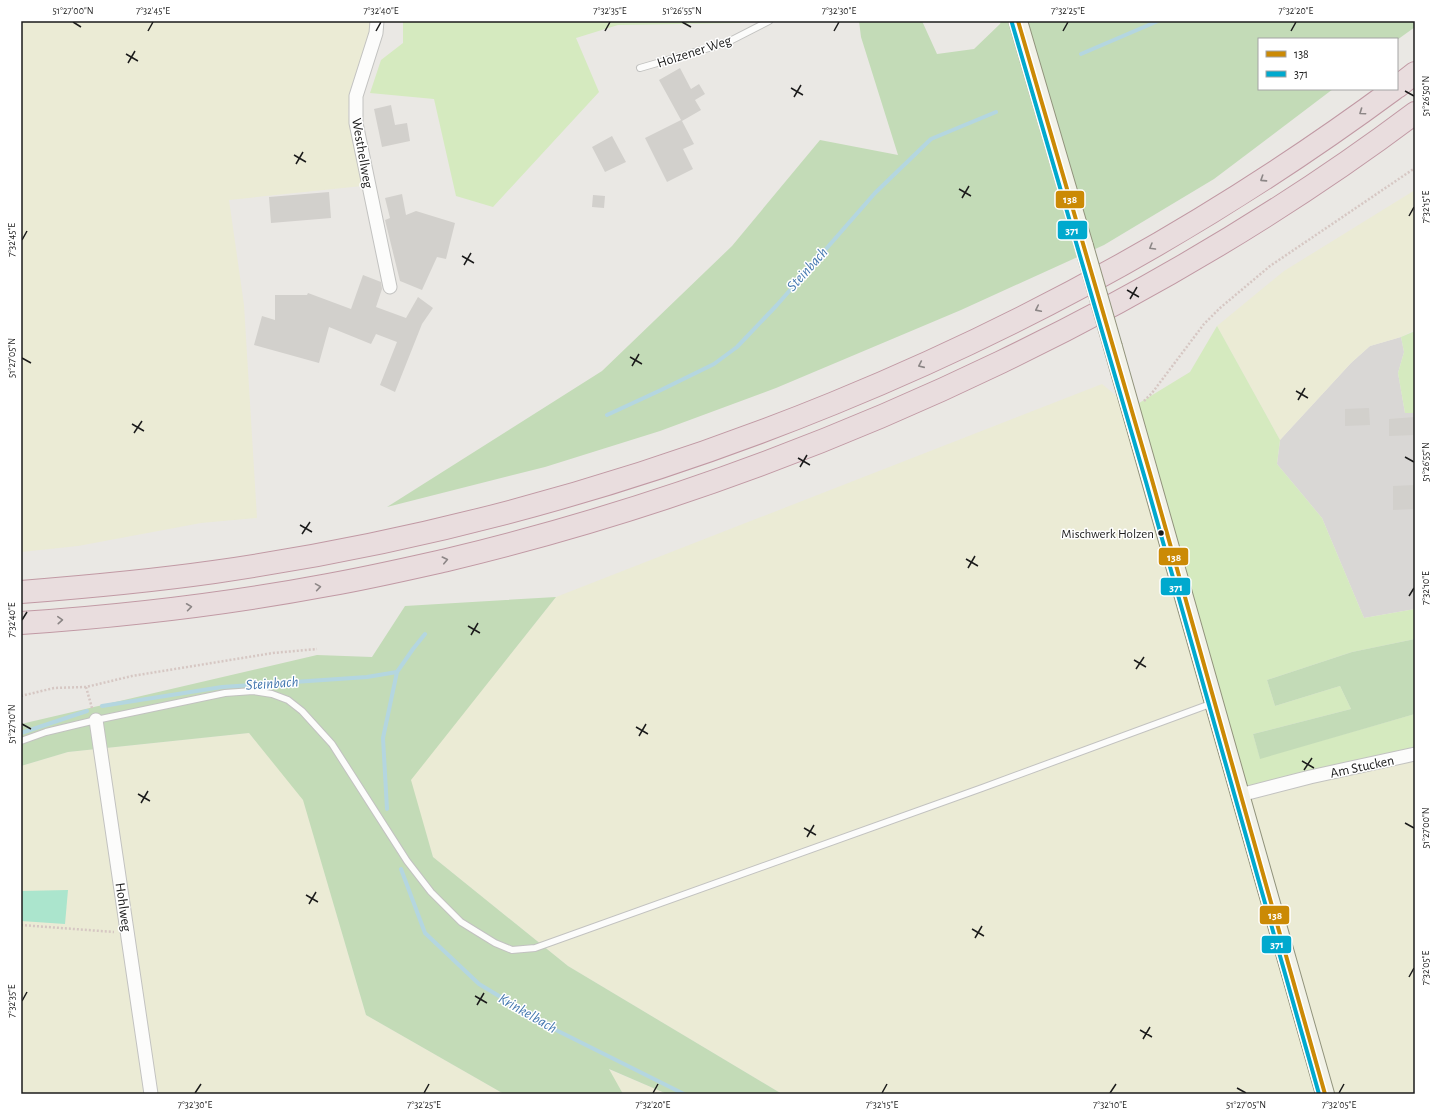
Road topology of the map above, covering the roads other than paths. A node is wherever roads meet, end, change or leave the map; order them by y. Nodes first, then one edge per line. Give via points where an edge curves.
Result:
1 (377, 21) edge
2 (769, 21) edge
3 (1018, 21) edge
4 (640, 68) dead end
5 (1415, 73) edge
6 (1398, 85) edge
7 (1393, 90) edge
8 (1415, 113) edge
9 (390, 287) dead end
10 (21, 592) edge
11 (21, 623) edge
12 (1215, 702) junction
13 (96, 720) junction
14 (21, 741) edge
15 (1415, 754) edge
16 (1240, 795) junction
17 (151, 1094) edge
18 (1325, 1094) edge

1 - 9 street, Westhellweg via 376,33 356,96 356,123
2 - 4 lane, Holzener Weg via 726,42
3 - 12 main road, bridge
5 - 6 highway
7 -> 10 highway via 1241,194 1132,259 1054,301 945,355 841,401 738,440 573,494 429,531 213,572
11 -> 8 highway via 217,604 337,584 490,549 583,524 749,470 863,425 1070,329 1257,221
12 - 13 lane via 535,948 512,950 495,943 461,922 431,892 407,861 332,744 302,711 288,700 252,691 225,693
12 - 16 main road
13 - 14 lane
13 - 17 street, Hohlweg
15 - 16 street, Am Stucken
16 - 18 main road

